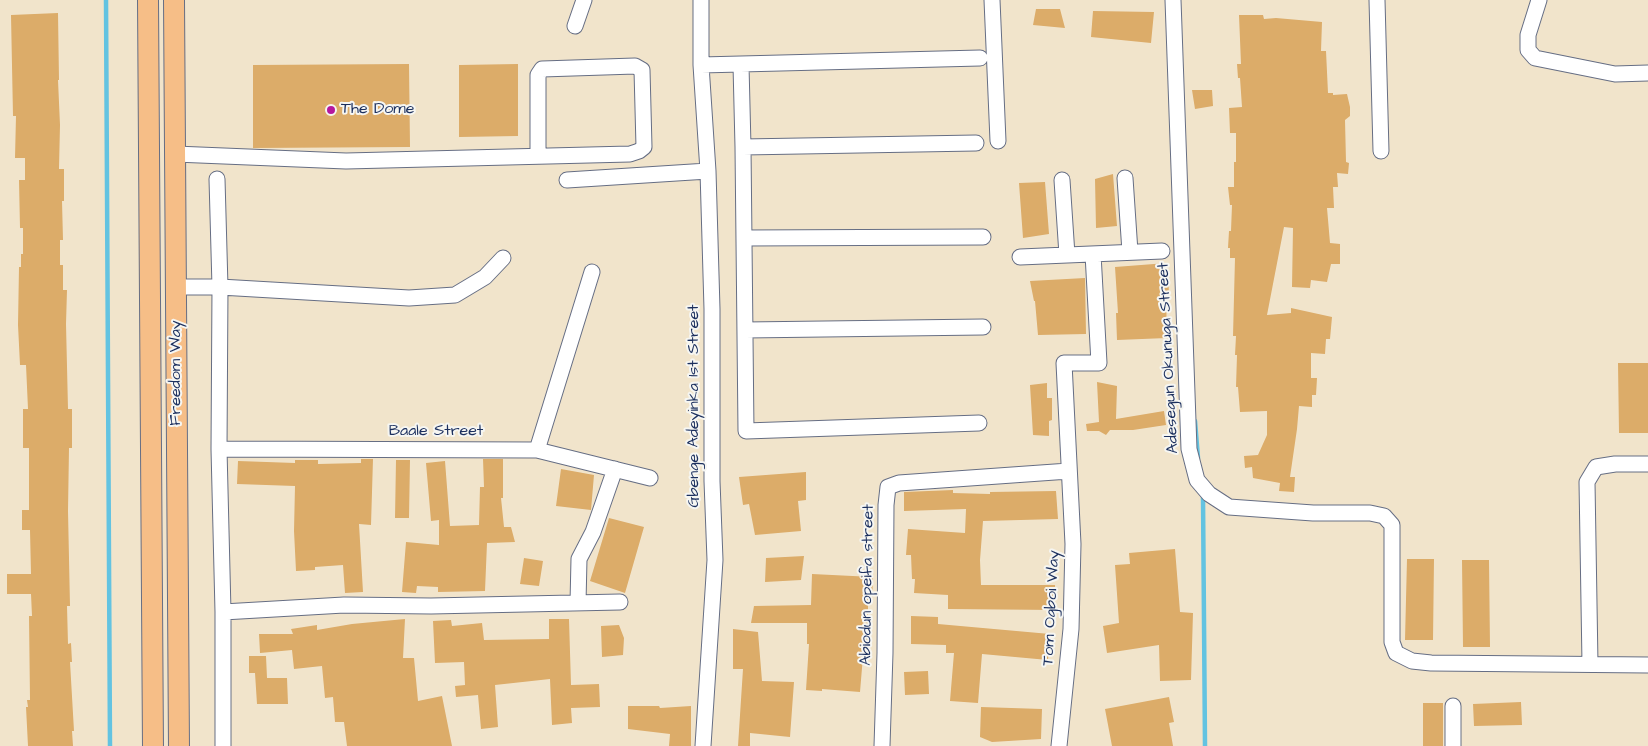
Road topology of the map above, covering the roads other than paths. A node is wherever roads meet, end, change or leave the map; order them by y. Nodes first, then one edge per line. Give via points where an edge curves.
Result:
1 (148, 0) edge
2 (174, 0) edge
3 (584, 0) edge
4 (701, 0) edge
5 (992, 0) edge
6 (1173, 0) edge
7 (1377, 0) edge
8 (1539, 0) edge
9 (575, 26) dead end
10 (980, 58) dead end
11 (700, 65) junction
12 (741, 65) junction
13 (1648, 74) edge
14 (998, 141) dead end
15 (976, 143) dead end
16 (743, 147) junction
17 (1381, 151) dead end
18 (175, 154) junction
19 (538, 156) junction
20 (708, 171) junction
21 (1125, 178) dead end
22 (217, 179) dead end
23 (567, 180) dead end
24 (1062, 180) dead end
25 (983, 237) dead end
26 (744, 238) junction
27 (1162, 251) dead end
28 (1130, 252) junction
29 (1093, 254) junction
30 (1067, 255) junction
31 (1020, 257) dead end
32 (503, 258) dead end
33 (592, 272) dead end
34 (176, 287) junction
35 (220, 287) junction
36 (983, 326) dead end
37 (745, 330) junction
38 (978, 423) dead end
39 (219, 449) junction
40 (538, 450) junction
41 (1648, 464) edge
42 (615, 469) junction
43 (1069, 471) junction
44 (650, 478) dead end
45 (620, 602) dead end
46 (578, 603) junction
47 (223, 612) junction
48 (1590, 664) junction
49 (1648, 665) edge
50 (1453, 706) dead end
51 (153, 746) edge
52 (179, 746) edge
53 (223, 746) edge
54 (703, 746) edge
55 (882, 746) edge
56 (1059, 746) edge
57 (1453, 746) edge

1 - 51 main road, Freedom Way
2 - 18 main road, Freedom Way
3 - 9 street
4 - 11 street, Gbenge Adeyinka 1st Street
5 - 14 street
6 - 48 street, Adesegun Okunuga Street via 1189,449 1197,480 1209,494 1229,507 1384,516 1392,525 1392,642 1396,653 1412,661
7 - 17 street
8 - 13 street via 1528,35 1528,50 1535,58 1615,74
10 - 12 street
11 - 12 street
11 - 20 street, Gbenge Adeyinka 1st Street
12 - 16 street
15 - 16 street
16 - 26 street
18 - 19 street via 346,161
18 - 34 main road, Freedom Way
19 - 19 street via 630,154 638,151 644,146 642,70 635,66 542,69 538,75
20 - 23 street
20 - 54 street, Gbenge Adeyinka 1st Street via 715,560
21 - 28 street
22 - 35 street
24 - 30 street
25 - 26 street
26 - 37 street
27 - 28 street
28 - 29 street
29 - 30 street
29 - 43 street, Tom Ogboi Way via 1098,363 1064,363
30 - 31 street
32 - 35 street via 485,277 455,295 410,298
33 - 40 street
34 - 35 street
34 - 52 main road, Freedom Way
35 - 39 street
36 - 37 street
37 - 38 street via 746,431
39 - 40 street, Baale Street
39 - 47 street
40 - 42 street, Baale Street
41 - 48 street via 1596,467 1586,482
42 - 44 street, Baale Street
42 - 46 street via 593,532 579,559
43 - 55 street, Abiodun opeifa street via 899,483 888,487
43 - 56 street, Tom Ogboi Way via 1073,544 1071,629
45 - 46 street
46 - 47 street via 344,605
47 - 53 street
48 - 49 street, Adesegun Okunuga Street
50 - 57 street

